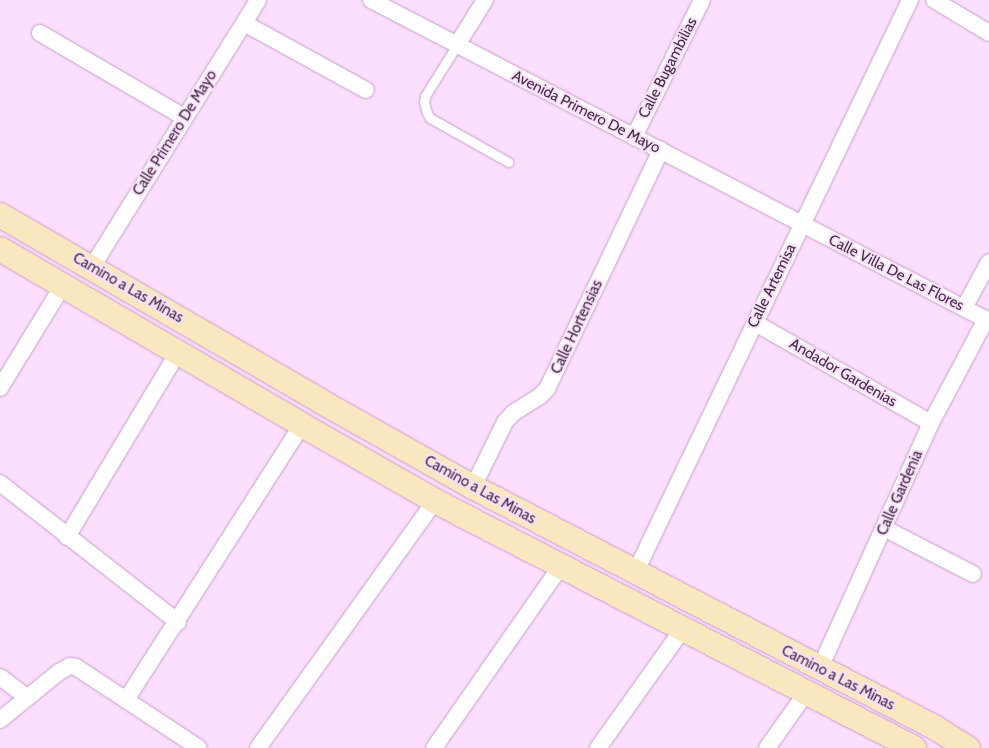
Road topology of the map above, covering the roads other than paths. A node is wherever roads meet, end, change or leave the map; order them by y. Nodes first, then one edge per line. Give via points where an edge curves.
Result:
1 (258, 0) edge
2 (370, 0) edge
3 (485, 0) edge
4 (702, 0) edge
5 (910, 0) edge
6 (934, 0) edge
7 (244, 23) junction
8 (40, 33) dead end
9 (989, 33) edge
10 (457, 45) junction
11 (366, 90) dead end
12 (184, 117) junction
13 (634, 137) junction
14 (661, 150) junction
15 (508, 162) dead end
16 (0, 215) edge
17 (802, 225) junction
18 (0, 249) edge
19 (989, 262) edge
20 (92, 267) junction
21 (63, 285) junction
22 (964, 308) junction
23 (987, 320) edge
24 (755, 323) junction
25 (178, 352) junction
26 (0, 388) edge
27 (932, 424) junction
28 (302, 425) junction
29 (0, 483) edge
30 (473, 487) junction
31 (435, 500) junction
32 (884, 528) junction
33 (67, 537) junction
34 (561, 566) junction
35 (635, 573) junction
36 (973, 574) dead end
37 (178, 622) junction
38 (683, 630) junction
39 (820, 670) junction
40 (0, 676) edge
41 (806, 692) junction
42 (27, 697) junction
43 (126, 700) junction
44 (0, 720) edge
45 (962, 746) edge
46 (199, 748) edge
47 (258, 748) edge
48 (434, 748) edge
49 (598, 748) edge
50 (767, 748) edge
51 (914, 748) edge

1 - 7 street, Calle Primero De Mayo
2 - 10 street, Avenida Primero De Mayo
3 - 10 street
4 - 13 street, Calle Bugambilias
5 - 17 street, Calle Artemisa
6 - 9 street
7 - 11 street
7 - 12 street, Calle Primero De Mayo
8 - 12 street
10 - 13 street, Avenida Primero De Mayo
10 - 15 lane via 425,96 427,113 430,118
12 - 20 street, Calle Primero De Mayo
13 - 14 street, Avenida Primero De Mayo
14 - 17 street, Avenida Primero De Mayo
14 - 30 street, Calle Hortensias via 547,389 505,422
16 - 20 street, Camino a Las Minas
17 - 22 street, Calle Villa De Las Flores
17 - 24 street, Calle Artemisa
18 - 21 street, Camino a Las Minas
19 - 22 street
20 - 30 street, Camino a Las Minas
21 - 25 street, Camino a Las Minas
21 - 26 street
22 - 23 street, Calle Villa De Las Flores
23 - 27 street, Calle Gardenia
24 - 27 street, Andador Gardenias
24 - 35 street, Calle Artemisa
25 - 28 street, Camino a Las Minas
25 - 33 street
27 - 32 street, Calle Gardenia
28 - 31 street, Camino a Las Minas
28 - 37 street
29 - 33 street
30 - 35 street, Camino a Las Minas
31 - 34 street, Camino a Las Minas
31 - 47 street
32 - 36 street
32 - 39 street, Calle Gardenia
33 - 37 street
34 - 38 street, Camino a Las Minas
34 - 48 street
35 - 39 street, Camino a Las Minas
37 - 43 street
38 - 41 street, Camino a Las Minas
38 - 49 street
39 - 45 street, Camino a Las Minas
40 - 42 street
41 - 50 street
41 - 51 street, Camino a Las Minas
42 - 43 street via 70,666 80,669
42 - 44 street
43 - 46 street

